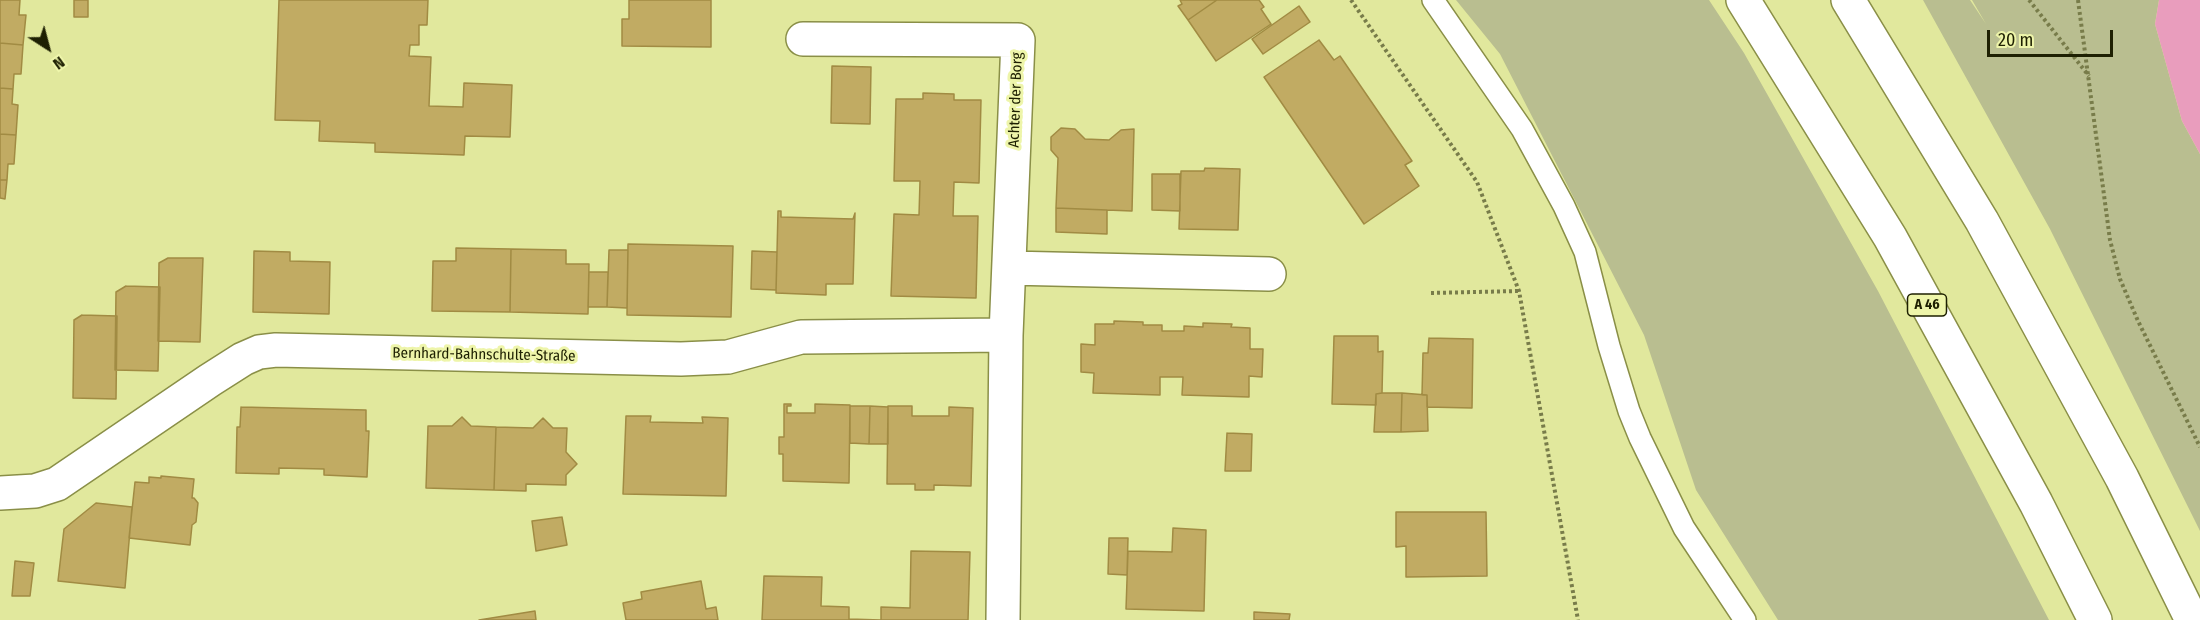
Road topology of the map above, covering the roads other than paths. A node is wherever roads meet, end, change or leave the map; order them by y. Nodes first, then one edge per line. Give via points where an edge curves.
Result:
1 (1433, 0) edge
2 (1743, 0) edge
3 (1848, 0) edge
4 (803, 39) dead end
5 (1009, 268) junction
6 (1269, 274) dead end
7 (1006, 335) junction
8 (0, 493) edge
9 (1003, 620) edge
10 (1745, 620) edge
11 (2095, 620) edge
12 (2192, 620) edge

1 - 10 lane via 1522,129 1564,206 1584,252 1609,346 1640,438 1684,528
2 - 11 main road, A 46 via 1890,237 2036,503
3 - 12 main road via 1982,221 2122,478
4 - 5 main road, Achter der Borg via 1018,40
5 - 6 main road
5 - 7 main road, Achter der Borg
7 - 8 main road, Bernhard-Bahnschulte-Straße via 801,337 729,357 681,359 259,352 243,358 57,484 35,491
7 - 9 main road, Achter der Borg

